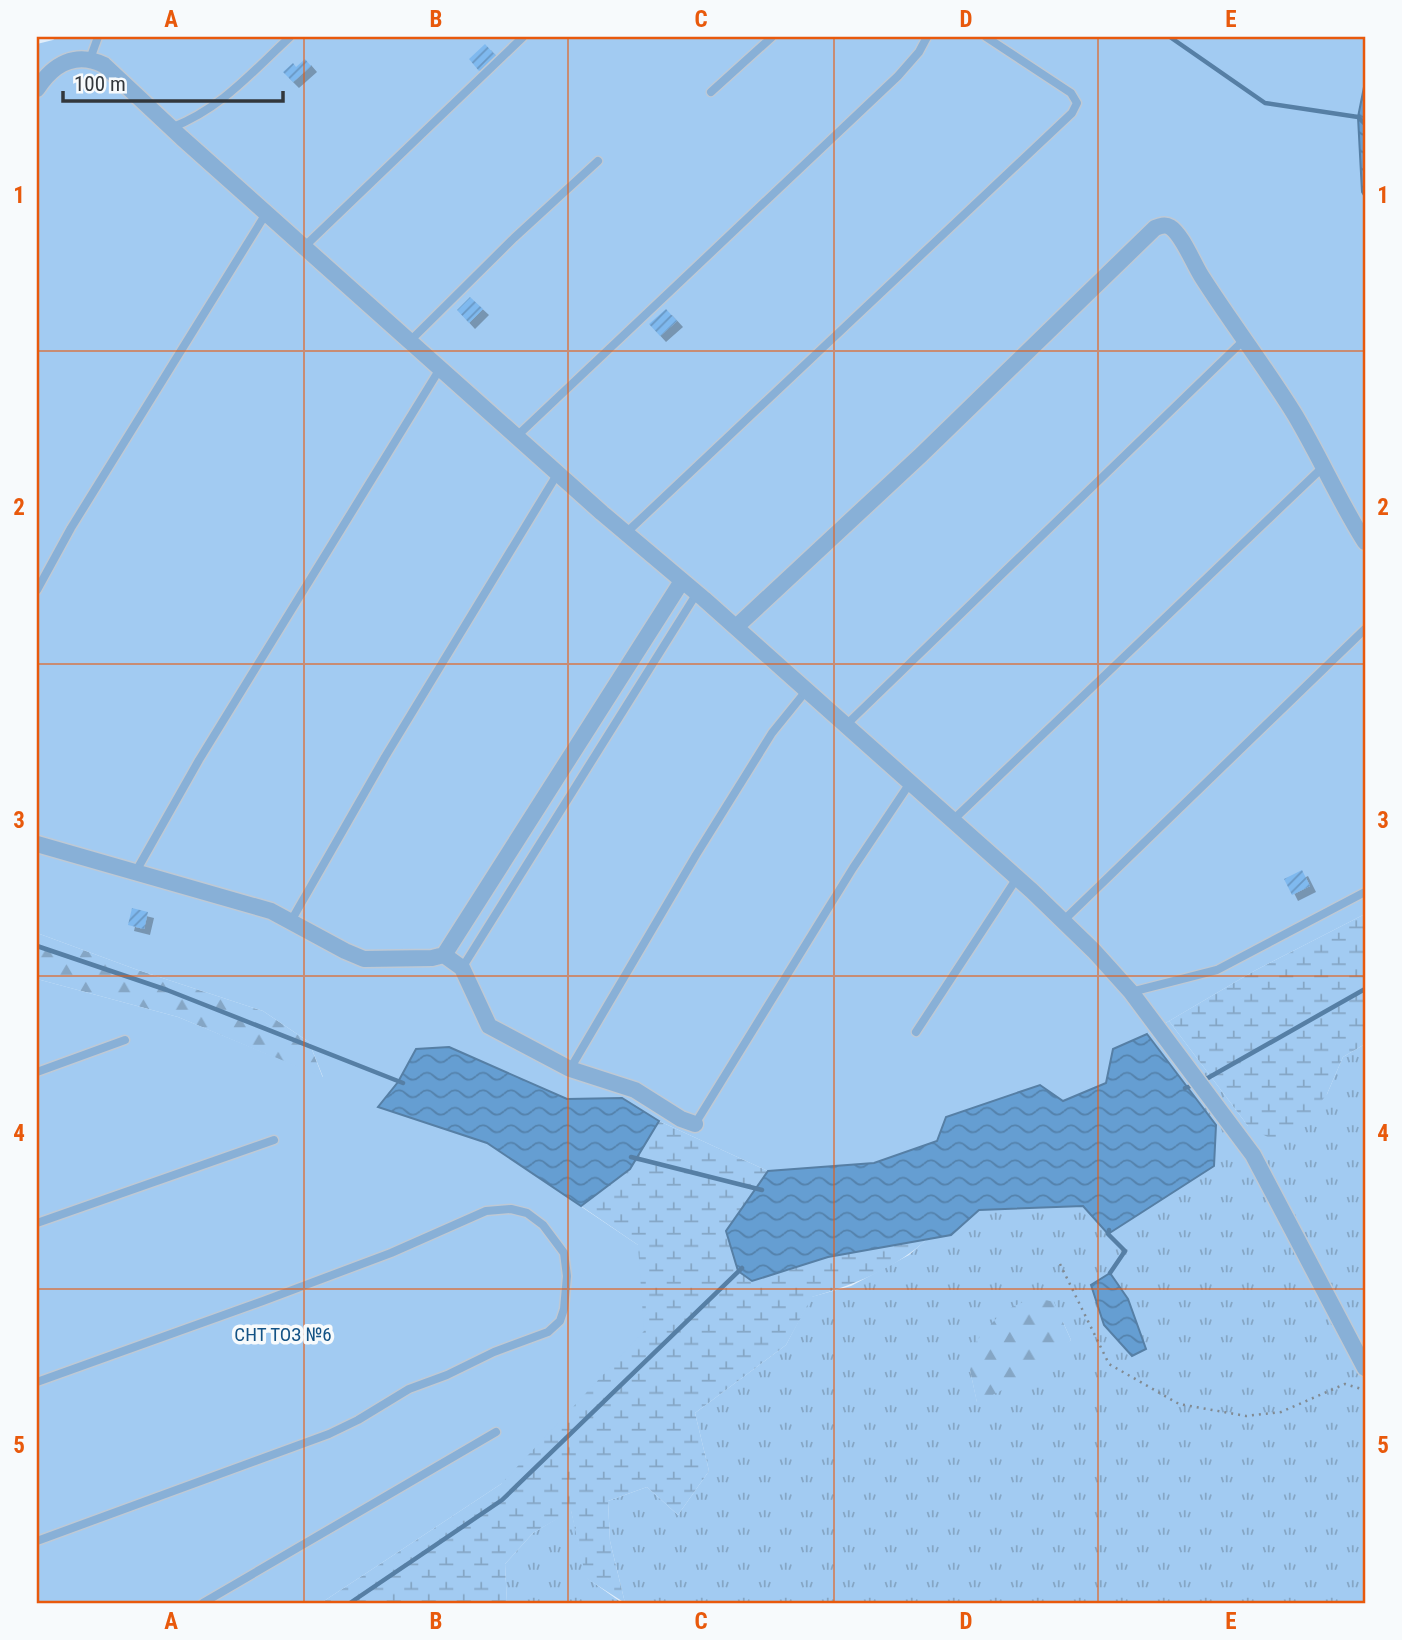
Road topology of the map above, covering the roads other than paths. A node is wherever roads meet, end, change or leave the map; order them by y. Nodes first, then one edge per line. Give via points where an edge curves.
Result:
1 (98, 37) edge
2 (290, 37) edge
3 (523, 37) edge
4 (772, 37) edge
5 (927, 37) edge
6 (986, 37) edge
7 (90, 59) junction
8 (37, 89) edge
9 (711, 92) dead end
10 (171, 128) junction
11 (597, 161) dead end
12 (267, 212) junction
13 (305, 246) junction
14 (411, 340) junction
15 (1244, 340) junction
16 (441, 368) junction
17 (517, 436) junction
18 (1322, 468) junction
19 (558, 473) junction
20 (626, 533) junction
21 (1365, 542) edge
22 (682, 581) junction
23 (37, 590) edge
24 (697, 593) junction
25 (736, 627) junction
26 (1365, 629) edge
27 (806, 691) junction
28 (845, 726) junction
29 (910, 783) junction
30 (952, 821) junction
31 (37, 844) edge
32 (135, 873) junction
33 (1017, 878) junction
34 (1365, 892) edge
35 (1063, 921) junction
36 (290, 922) junction
37 (444, 955) junction
38 (462, 968) junction
39 (1131, 992) junction
40 (916, 1032) dead end
41 (124, 1040) dead end
42 (570, 1069) junction
43 (37, 1072) edge
44 (695, 1124) joint
45 (274, 1140) dead end
46 (37, 1223) edge
47 (1365, 1368) edge
48 (37, 1382) edge
49 (496, 1432) dead end
50 (37, 1541) edge
51 (203, 1603) edge

1 - 7 lane
2 - 10 lane via 222,101
3 - 13 lane
4 - 9 lane
5 - 17 lane via 898,76
6 - 20 lane via 1071,93 1077,103 1072,113
7 - 8 street via 65,62
7 - 10 street via 104,65
10 - 12 street
11 - 14 lane
12 - 13 street
12 - 23 lane
13 - 14 street
14 - 16 street
15 - 18 street via 1313,445
15 - 25 street via 1171,228 1155,228
15 - 28 lane
16 - 17 street
16 - 32 lane via 199,760
17 - 19 street
18 - 21 street
18 - 30 lane
19 - 20 street
19 - 36 lane
20 - 22 street
22 - 24 street
22 - 37 street
24 - 25 street
24 - 38 lane
25 - 27 street
26 - 35 lane
27 - 28 street
27 - 42 lane via 772,733
28 - 29 street
29 - 30 street
29 - 44 lane
30 - 33 street
31 - 32 street
32 - 36 street via 271,911
33 - 35 street
33 - 40 lane
34 - 39 lane via 1217,970
35 - 39 street
36 - 37 street via 364,959
37 - 38 street
38 - 42 street via 489,1026
39 - 47 street via 1253,1155
41 - 43 lane
42 - 44 street via 635,1090
45 - 46 lane
48 - 50 lane via 391,1253 486,1211 527,1213 543,1225 564,1253 564,1309 560,1321 548,1332 409,1390 329,1434
49 - 51 lane

